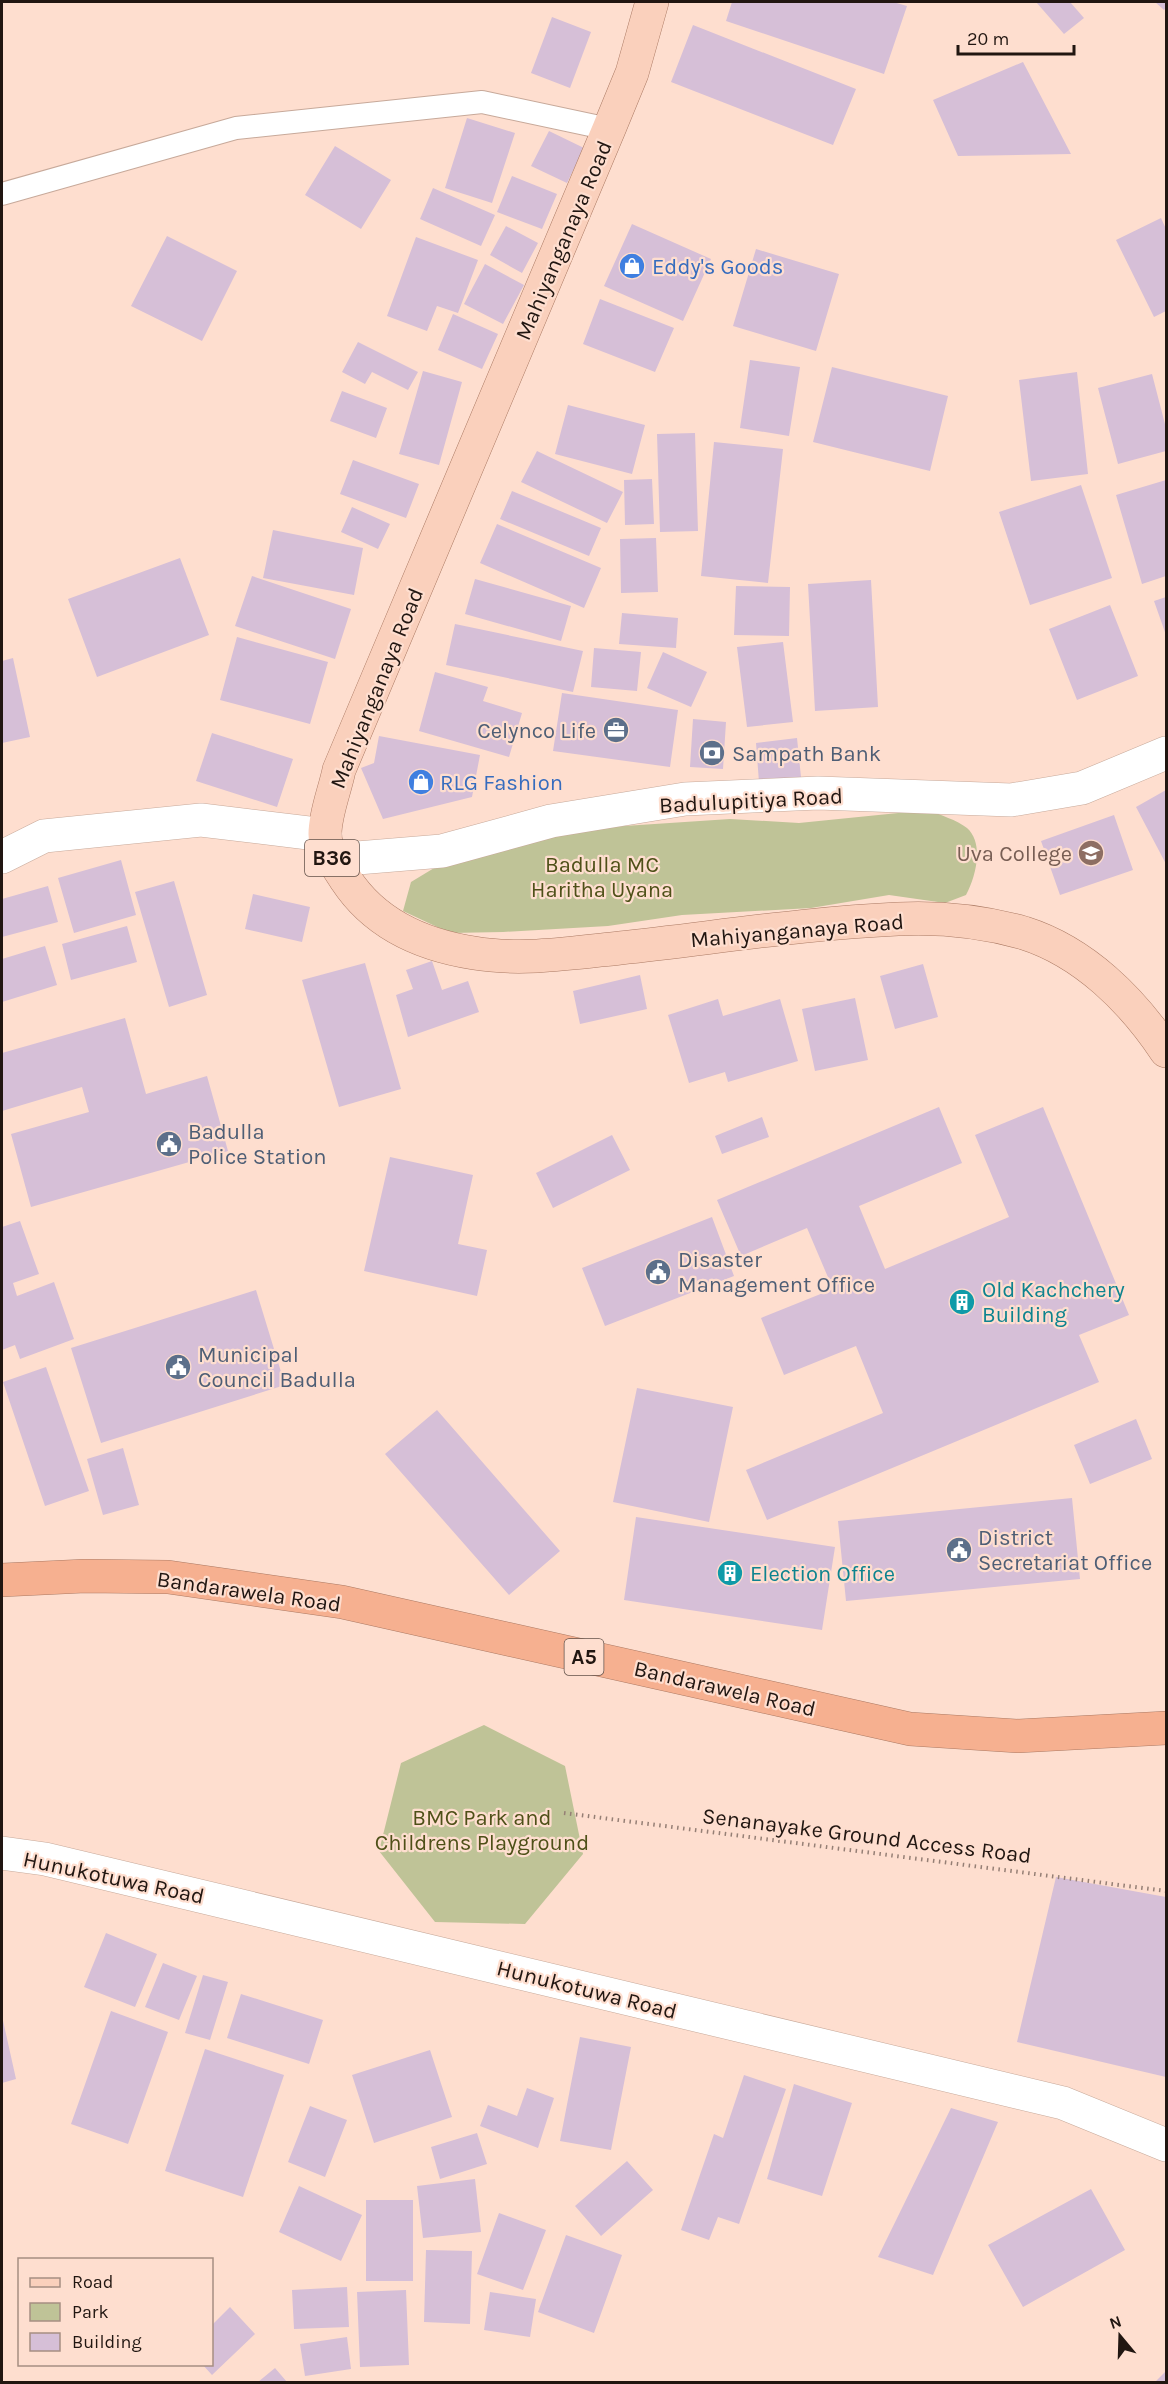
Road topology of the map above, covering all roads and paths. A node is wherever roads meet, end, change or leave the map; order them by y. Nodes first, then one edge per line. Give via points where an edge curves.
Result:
1 (652, 2) edge
2 (609, 129) junction
3 (2, 194) edge
4 (1167, 753) edge
5 (329, 848) junction
6 (2, 857) edge
7 (1167, 1051) edge
8 (2, 1580) edge
9 (1167, 1728) edge
10 (564, 1813) dead end
11 (2, 1853) edge
12 (1167, 1891) edge
13 (1167, 2145) edge

1 - 2 main road, Mahiyanganaya Road / B36 via 632,73
2 - 3 lane via 482,102 236,128
2 - 5 main road, Mahiyanganaya Road / B36 via 339,770
4 - 5 street, Badulupitiya Road via 1082,788 1011,800 818,793 685,800 551,821 442,851
5 - 6 street, Badulupitiya Road via 201,820 44,836
5 - 7 main road, Mahiyanganaya Road / B36 via 356,895 376,916 411,937 473,953 549,955 900,918 965,921 1025,934 1078,959 1106,980
8 - 9 highway, Bandarawela Road / A5 via 168,1577 342,1602 919,1730 1018,1736
10 - 12 path, Senanayake Ground Access Road
11 - 13 street, Hunukotuwa Road via 57,1861 1064,2103

